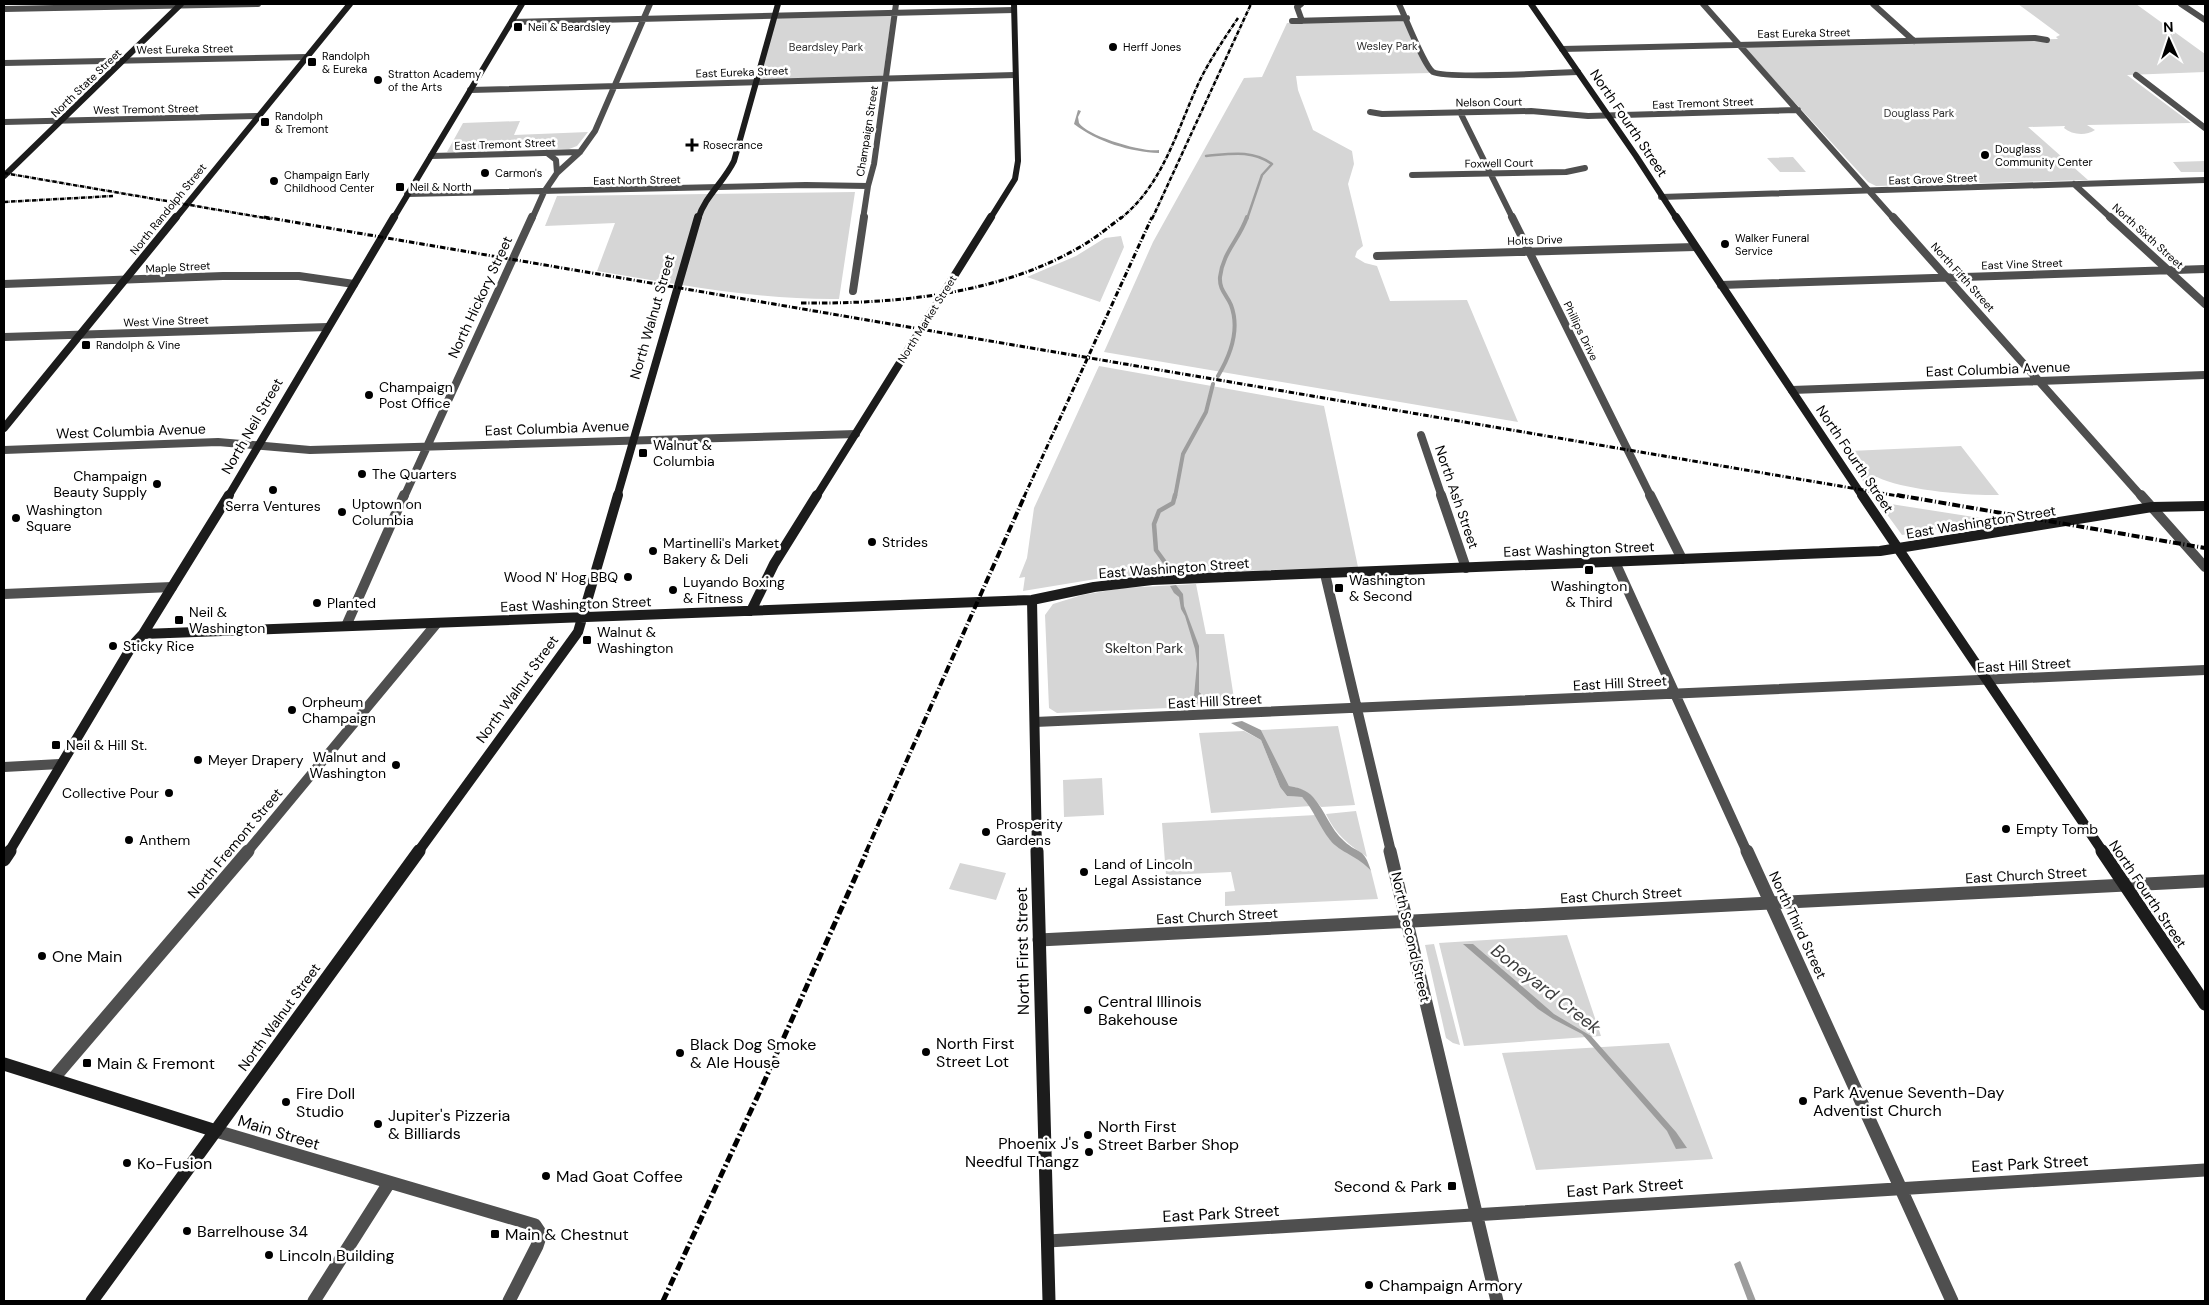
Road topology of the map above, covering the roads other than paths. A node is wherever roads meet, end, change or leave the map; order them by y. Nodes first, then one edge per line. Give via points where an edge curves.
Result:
1 (258, 4) edge
2 (350, 4) edge
3 (522, 4) edge
4 (650, 4) edge
5 (778, 4) edge
6 (896, 4) edge
7 (1301, 4) edge
8 (1399, 4) edge
9 (1531, 4) edge
10 (1702, 4) edge
11 (1873, 4) edge
12 (2181, 4) edge
13 (180, 5) edge
14 (1014, 7) edge
15 (4, 9) edge
16 (2202, 9) dead end
17 (2191, 10) junction
18 (894, 12) junction
19 (775, 16) junction
20 (1407, 18) junction
21 (644, 19) junction
22 (2205, 20) edge
23 (1292, 21) dead end
24 (1302, 21) junction
25 (512, 22) junction
26 (2047, 40) dead end
27 (1914, 41) junction
28 (1738, 44) junction
29 (1562, 49) junction
30 (307, 57) junction
31 (123, 61) junction
32 (4, 63) edge
33 (1578, 72) junction
34 (1015, 75) junction
35 (2136, 75) dead end
36 (886, 78) junction
37 (756, 82) junction
38 (614, 86) junction
39 (470, 90) junction
40 (1798, 110) junction
41 (1370, 112) dead end
42 (1460, 112) junction
43 (1608, 115) junction
44 (258, 116) junction
45 (60, 121) junction
46 (4, 122) edge
47 (2205, 128) edge
48 (580, 152) junction
49 (547, 153) junction
50 (431, 156) junction
51 (1585, 168) dead end
52 (557, 174) junction
53 (1491, 174) junction
54 (1412, 175) dead end
55 (4, 176) edge
56 (2205, 180) edge
57 (2074, 184) junction
58 (868, 186) junction
59 (713, 188) junction
60 (1870, 190) junction
61 (544, 192) junction
62 (408, 194) junction
63 (1661, 197) junction
64 (1695, 247) junction
65 (1530, 251) junction
66 (1376, 256) dead end
67 (2205, 269) edge
68 (2169, 270) junction
69 (1948, 278) junction
70 (124, 280) junction
71 (4, 284) edge
72 (354, 284) junction
73 (1720, 284) junction
74 (853, 291) dead end
75 (2205, 304) edge
76 (328, 327) junction
77 (80, 335) junction
78 (4, 337) edge
79 (2205, 375) edge
80 (2039, 381) junction
81 (1792, 390) junction
82 (4, 428) edge
83 (856, 434) junction
84 (1421, 435) dead end
85 (632, 440) junction
86 (259, 444) junction
87 (427, 446) junction
88 (4, 450) edge
89 (2205, 506) edge
90 (2152, 507) junction
91 (1899, 550) junction
92 (1682, 559) junction
93 (1615, 562) junction
94 (2205, 567) edge
95 (1466, 568) junction
96 (1325, 574) junction
97 (172, 587) junction
98 (4, 594) edge
99 (1032, 600) junction
100 (751, 611) junction
101 (583, 618) junction
102 (437, 623) junction
103 (346, 626) junction
104 (143, 634) junction
105 (2205, 670) edge
106 (1987, 680) junction
107 (1676, 694) junction
108 (1357, 709) junction
109 (1035, 722) junction
110 (60, 764) junction
111 (4, 768) edge
112 (4, 860) edge
113 (2205, 880) edge
114 (2125, 884) junction
115 (1771, 903) junction
116 (1407, 921) junction
117 (1039, 940) junction
118 (2205, 1004) edge
119 (4, 1064) edge
120 (53, 1080) junction
121 (216, 1131) junction
122 (2205, 1170) edge
123 (389, 1183) junction
124 (1900, 1188) junction
125 (1477, 1215) junction
126 (1048, 1241) junction
127 (92, 1301) edge
128 (314, 1301) edge
129 (509, 1301) edge
130 (1050, 1301) edge
131 (1497, 1301) edge
132 (1952, 1301) edge

1 - 13 street
2 - 30 street, North Randolph Street
3 - 25 street, North Neil Street
4 - 21 street, North Hickory Street
5 - 19 street, North Walnut Street
6 - 18 street, Champaign Street
7 - 24 street via 1297,7
8 - 20 street
9 - 29 street, North Fourth Street
10 - 28 street, North Fifth Street
11 - 27 street
12 - 17 street
13 - 15 street
13 - 31 street, North State Street
14 - 18 street
14 - 34 street, North Market Street
16 - 17 street
17 - 22 street
18 - 19 street
18 - 36 street, Champaign Street
19 - 21 street
19 - 37 street, North Walnut Street
20 - 24 street
20 - 33 street via 1420,50 1435,73
21 - 25 street
21 - 38 street, North Hickory Street
23 - 24 street
25 - 39 street, North Neil Street
26 - 27 street, East Eureka Street
27 - 28 street, East Eureka Street
28 - 29 street, East Eureka Street
28 - 40 street, North Fifth Street
29 - 33 street, North Fourth Street
30 - 31 street, West Eureka Street
30 - 44 street, North Randolph Street
31 - 32 street, West Eureka Street
31 - 45 street, North State Street
33 - 43 street, North Fourth Street
34 - 36 street, East Eureka Street
34 - 83 street, North Market Street via 1018,161 1015,179
35 - 47 street
36 - 37 street, East Eureka Street
36 - 58 street, Champaign Street
37 - 38 street, East Eureka Street
37 - 59 street, North Walnut Street via 734,160
38 - 39 street, East Eureka Street
38 - 48 street, North Hickory Street via 595,131
39 - 50 street, North Neil Street
40 - 43 street, East Tremont Street
40 - 60 street, North Fifth Street
41 - 42 street, Nelson Court
42 - 43 street, Nelson Court
42 - 53 street, Phillips Drive
43 - 63 street, North Fourth Street
44 - 45 street, West Tremont Street
44 - 70 street, North Randolph Street
45 - 46 street, West Tremont Street
45 - 55 street, North State Street
48 - 49 street, East Tremont Street
48 - 52 street, North Hickory Street
49 - 50 street, East Tremont Street
49 - 52 street via 556,160
50 - 62 street, North Neil Street
51 - 53 street, Foxwell Court via 1566,172
52 - 61 street, North Hickory Street
53 - 54 street, Foxwell Court
53 - 65 street, Phillips Drive
56 - 57 street, East Grove Street
57 - 60 street, East Grove Street
57 - 68 street, North Sixth Street
58 - 59 street, East North Street
58 - 74 street, Champaign Street
59 - 61 street, East North Street
59 - 85 street, North Walnut Street via 700,212
60 - 63 street, East Grove Street
60 - 69 street, North Fifth Street
61 - 62 street, East North Street
61 - 87 street, North Hickory Street
62 - 72 street, North Neil Street
63 - 64 street, North Fourth Street
64 - 65 street, Holts Drive
64 - 73 street, North Fourth Street
65 - 66 street, Holts Drive
65 - 92 street, Phillips Drive
67 - 68 street, East Vine Street
68 - 69 street, East Vine Street
68 - 75 street, North Sixth Street
69 - 73 street, East Vine Street
69 - 80 street, North Fifth Street
70 - 71 street, Maple Street
70 - 72 street, Maple Street via 299,276
70 - 77 street, North Randolph Street
72 - 76 street, North Neil Street
73 - 81 street, North Fourth Street
76 - 77 street, West Vine Street
76 - 86 street, North Neil Street
77 - 78 street, West Vine Street
77 - 82 street, North Randolph Street
79 - 80 street, East Columbia Avenue
80 - 81 street, East Columbia Avenue
80 - 90 street, North Fifth Street
81 - 91 street, North Fourth Street
83 - 85 street, East Columbia Avenue
83 - 100 street, North Market Street via 774,564
84 - 95 street, North Ash Street
85 - 87 street, East Columbia Avenue
85 - 101 street, North Walnut Street
86 - 87 street, East Columbia Avenue via 310,450
86 - 88 street, West Columbia Avenue via 218,442
86 - 97 street, North Neil Street
87 - 103 street, North Hickory Street
89 - 90 street, East Washington Street
90 - 91 street, East Washington Street
90 - 94 street, North Fifth Street
91 - 92 street, East Washington Street
91 - 106 street, North Fourth Street
92 - 93 street, East Washington Street
93 - 95 street, East Washington Street
93 - 107 street, North Third Street
95 - 96 street, East Washington Street
96 - 99 street, East Washington Street via 1119,583
96 - 108 street, North Second Street
97 - 98 street
97 - 104 street, North Neil Street
99 - 100 street, East Washington Street
99 - 109 street, North First Street
100 - 101 street, East Washington Street
101 - 102 street, East Washington Street
101 - 121 street, North Walnut Street via 578,632
102 - 103 street, East Washington Street
102 - 120 street, North Fremont Street
103 - 104 street, East Washington Street
104 - 110 street, North Neil Street via 132,646
105 - 106 street, East Hill Street
106 - 107 street, East Hill Street
106 - 114 street, North Fourth Street
107 - 108 street, East Hill Street
107 - 115 street, North Third Street
108 - 109 street, East Hill Street
108 - 116 street, North Second Street
109 - 117 street, North First Street
110 - 111 street
110 - 112 street, North Neil Street
113 - 114 street, East Church Street
114 - 115 street, East Church Street
114 - 118 street, North Fourth Street
115 - 116 street, East Church Street
115 - 124 street, North Third Street
116 - 117 street, East Church Street
116 - 125 street, North Second Street
117 - 126 street, North First Street
119 - 120 street, Main Street
120 - 121 street, Main Street
121 - 123 street, Main Street
121 - 127 street, North Walnut Street
122 - 124 street, East Park Street
123 - 128 street
123 - 129 street, Main Street via 535,1226 541,1234 537,1246
124 - 125 street, East Park Street
124 - 132 street, North Third Street
125 - 126 street, East Park Street
125 - 131 street, North Second Street
126 - 130 street, North First Street

